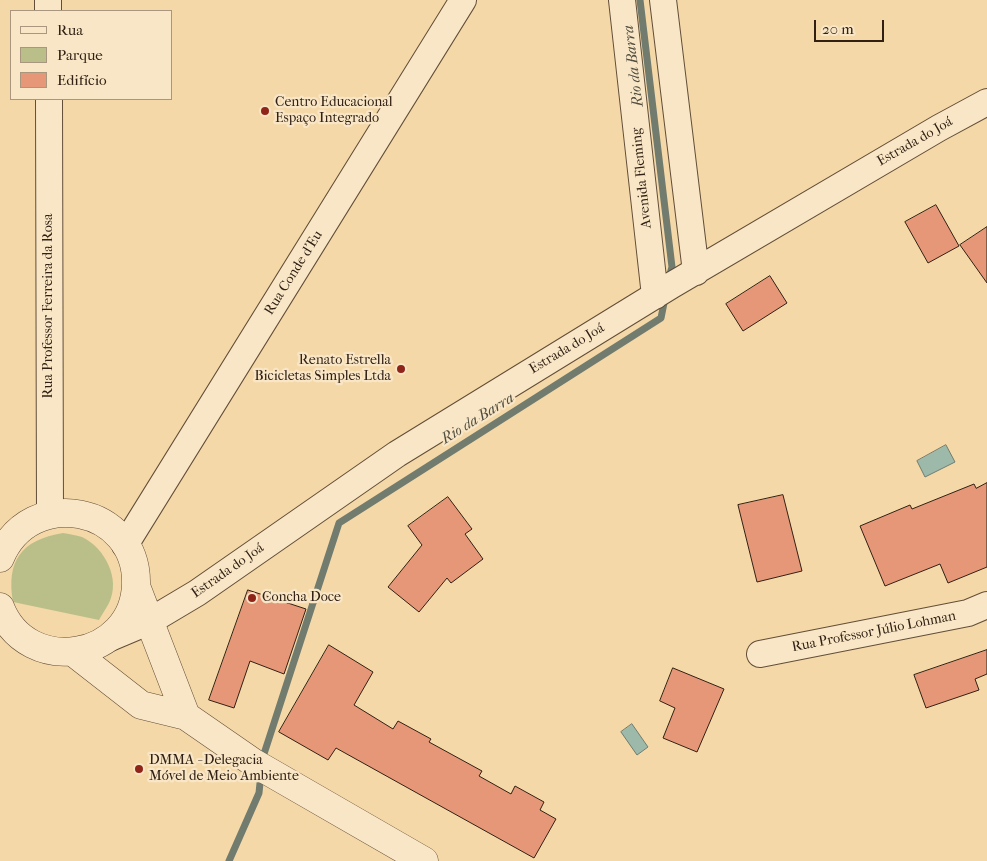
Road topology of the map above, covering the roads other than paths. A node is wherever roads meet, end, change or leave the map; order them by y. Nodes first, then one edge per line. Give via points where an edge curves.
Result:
1 (463, 0) edge
2 (622, 0) edge
3 (663, 0) edge
4 (49, 100) edge
5 (987, 102) edge
6 (693, 273) junction
7 (658, 294) junction
8 (50, 514) junction
9 (125, 545) junction
10 (1, 549) edge
11 (136, 586) junction
12 (987, 605) edge
13 (1, 613) edge
14 (150, 621) junction
15 (105, 640) junction
16 (73, 652) junction
17 (760, 654) dead end
18 (169, 676) junction
19 (141, 705) junction
20 (186, 716) junction
21 (424, 861) edge

1 - 9 street, Rua Conde d'Eu
2 - 7 street, Avenida Fleming
3 - 6 street
4 - 8 street, Rua Professor Ferreira da Rosa
5 - 6 street, Estrada do Joá
6 - 7 street, Estrada do Joá
7 - 14 street, Estrada do Joá via 397,454 197,594
8 - 9 street via 78,513 92,517 116,534
8 - 10 street via 24,526
9 - 11 street via 134,565
11 - 14 street
11 - 15 street via 127,617
12 - 17 street, Rua Professor Júlio Lohman via 968,613
13 - 16 street via 17,634 29,642 49,650
14 - 15 street, Estrada do Joá
14 - 18 street
15 - 16 street
16 - 19 street
18 - 19 street
18 - 20 street
19 - 20 street
20 - 21 street via 262,768

